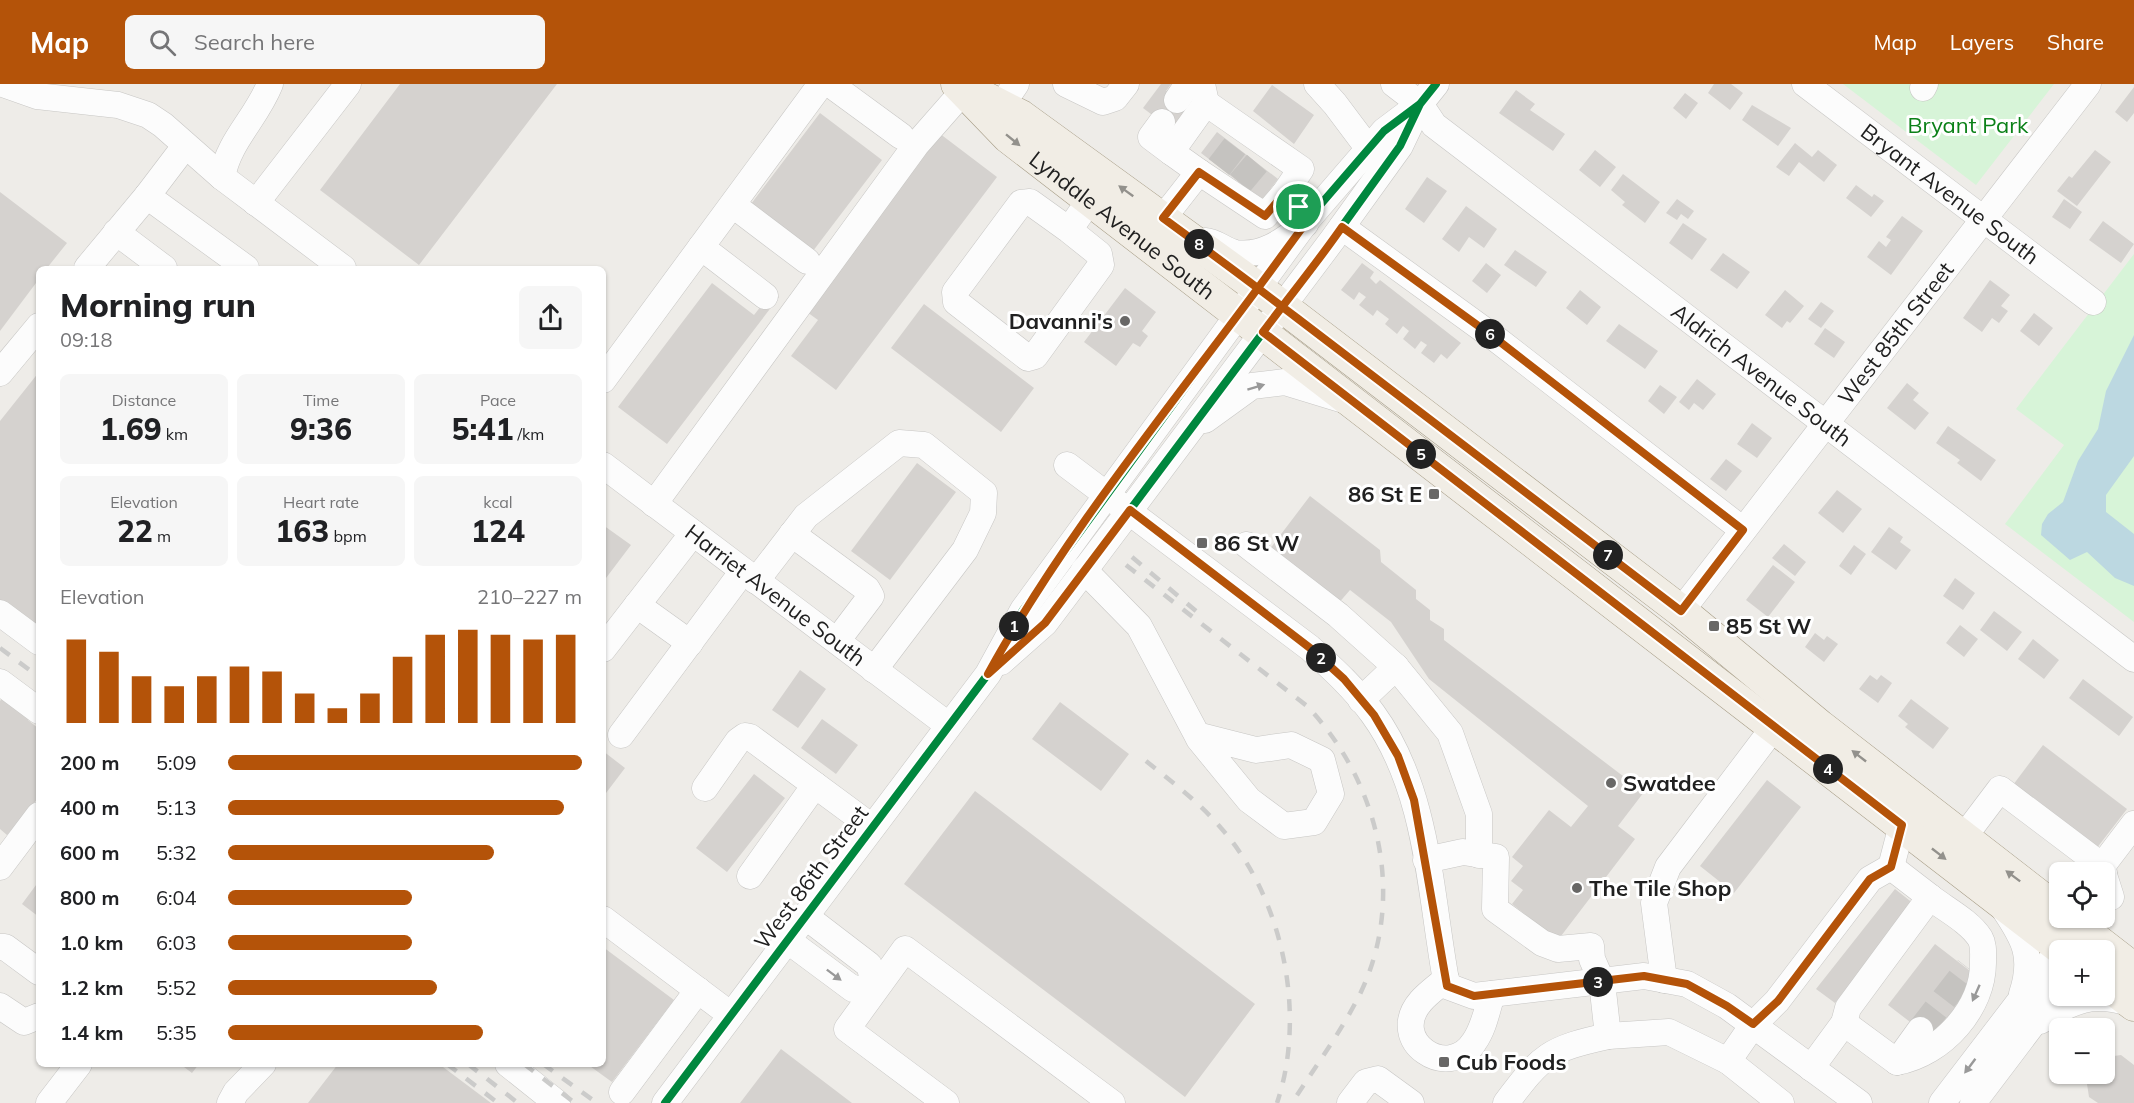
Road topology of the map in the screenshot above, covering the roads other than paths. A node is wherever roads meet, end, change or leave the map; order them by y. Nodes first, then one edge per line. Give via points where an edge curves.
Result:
1 (3, 84) edge
2 (270, 84) edge
3 (348, 84) edge
4 (820, 84) edge
5 (830, 84) edge
6 (1066, 84) edge
7 (1126, 84) edge
8 (1317, 84) edge
9 (1394, 84) edge
10 (1436, 84) edge
11 (1805, 84) edge
12 (2088, 84) edge
13 (961, 87) edge
14 (1204, 94) edge
15 (1009, 95) edge
16 (1420, 104) junction
17 (1162, 122) dead end
18 (901, 136) dead end
19 (184, 146) junction
20 (1368, 148) junction
21 (1171, 152) junction
22 (1210, 172) junction
23 (222, 177) junction
24 (1284, 194) junction
25 (147, 196) junction
26 (1090, 200) junction
27 (256, 203) junction
28 (733, 204) junction
29 (1163, 218) junction
30 (1983, 220) junction
31 (1305, 224) junction
32 (1342, 227) junction
33 (1069, 230) junction
34 (116, 232) junction
35 (1193, 240) junction
36 (701, 247) junction
37 (807, 261) dead end
38 (90, 266) edge
39 (161, 266) edge
40 (243, 266) edge
41 (339, 266) edge
42 (1258, 288) junction
43 (765, 296) dead end
44 (2093, 303) dead end
45 (1282, 306) junction
46 (1251, 323) junction
47 (36, 330) edge
48 (0, 373) edge
49 (606, 376) edge
50 (1354, 403) junction
51 (1826, 423) junction
52 (1190, 429) junction
53 (1067, 465) dead end
54 (606, 467) edge
55 (1106, 494) junction
56 (654, 504) junction
57 (1130, 510) junction
58 (1743, 530) junction
59 (693, 533) junction
60 (792, 534) junction
61 (1246, 545) dead end
62 (1084, 570) junction
63 (750, 576) junction
64 (637, 605) junction
65 (1681, 611) junction
66 (0, 613) edge
67 (36, 640) edge
68 (837, 641) junction
69 (690, 643) junction
70 (606, 645) edge
71 (2134, 659) edge
72 (1396, 668) junction
73 (874, 669) junction
74 (988, 674) junction
75 (0, 682) edge
76 (1361, 700) junction
77 (36, 709) edge
78 (948, 725) junction
79 (1774, 727) junction
80 (621, 735) dead end
81 (1197, 735) junction
82 (815, 785) junction
83 (705, 788) dead end
84 (36, 819) edge
85 (2134, 824) edge
86 (1902, 825) junction
87 (872, 826) junction
88 (1963, 838) junction
89 (1479, 855) junction
90 (1426, 861) junction
91 (2086, 862) edge
92 (2114, 862) edge
93 (0, 867) edge
94 (1891, 867) junction
95 (750, 876) dead end
96 (1930, 897) junction
97 (1997, 899) junction
98 (2049, 904) edge
99 (805, 916) junction
100 (606, 921) edge
101 (2071, 938) edge
102 (787, 940) junction
103 (0, 947) edge
104 (1983, 948) junction
105 (2049, 964) edge
106 (1968, 968) tunnel mouth
107 (2134, 969) edge
108 (36, 970) edge
109 (1664, 980) junction
110 (1602, 982) junction
111 (1446, 983) junction
112 (876, 988) junction
113 (698, 990) junction
114 (2115, 990) edge
115 (1492, 994) junction
116 (2019, 1002) junction
117 (2049, 1002) edge
118 (2134, 1004) edge
119 (0, 1006) edge
120 (730, 1015) junction
121 (36, 1017) edge
122 (1844, 1023) junction
123 (1753, 1024) junction
124 (2030, 1027) junction
125 (1920, 1030) tunnel mouth
126 (1608, 1036) junction
127 (1728, 1061) junction
128 (1897, 1062) junction
129 (77, 1067) edge
130 (260, 1067) edge
131 (512, 1067) edge
132 (1812, 1068) junction
133 (622, 1092) dead end
134 (49, 1103) edge
135 (230, 1103) edge
136 (557, 1103) edge
137 (664, 1103) edge
138 (946, 1103) edge
139 (1112, 1103) edge
140 (1350, 1103) edge
141 (1411, 1103) edge
142 (1506, 1103) edge
143 (1781, 1103) edge
144 (1859, 1103) edge
145 (1942, 1103) edge
146 (1973, 1103) edge

1 - 19 street via 37,96 118,105 163,125
2 - 23 street via 262,105 226,157
3 - 27 street
4 - 28 street
5 - 18 street
6 - 7 street via 1103,102 1115,98
8 - 20 street
9 - 16 street, Aldrich Avenue South
10 - 16 street, West 86th Street
11 - 30 street, Bryant Avenue South
12 - 30 street, West 85th Street
13 - 15 main road, Lyndale Avenue South
13 -> 26 main road, Lyndale Avenue South via 1008,137
13 - 56 street
14 - 21 street
14 - 24 street via 1241,138 1264,155 1301,169
29 -> 15 main road, Lyndale Avenue South via 1021,116
16 - 20 street, West 86th Street via 1383,131
16 - 32 street, West 86th Street via 1400,146
16 - 51 street, Aldrich Avenue South via 1434,125
17 - 21 street via 1151,137
19 - 23 street
19 - 25 street
20 - 31 street, West 86th Street
21 - 22 street
22 - 24 street via 1265,216
22 - 29 street
23 - 27 street
24 - 31 street via 1301,210
25 - 34 street
25 - 40 street
26 - 33 street
26 - 46 main road, Lyndale Avenue South
27 - 41 street
28 - 36 street
28 - 37 street
29 - 35 main road, Lyndale Avenue South
30 - 44 street, Bryant Avenue South
30 - 51 street, West 85th Street
31 - 35 street via 1260,252 1235,253 1215,242
31 - 42 street, West 86th Street
32 - 45 street, West 86th Street
32 - 58 street via 1495,338
33 - 33 street via 1099,254 1101,265 1035,356 1028,358 956,302 955,292 1021,203 1030,202
34 - 38 street
34 - 39 street
35 - 42 main road, Lyndale Avenue South
36 - 43 street
36 - 49 street
42 - 45 main road, Lyndale Avenue South
42 - 46 street, West 86th Street
45 - 46 street, West 86th Street
45 - 65 main road, Lyndale Avenue South
46 - 50 main road, Lyndale Avenue South
46 - 52 street, West 86th Street
46 - 55 street, West 86th Street
47 - 48 street
52 -> 50 street via 1252,386 1285,382
50 - 79 main road, Lyndale Avenue South
51 - 58 street, West 85th Street
51 - 71 street, Aldrich Avenue South
52 - 57 street, West 86th Street
53 - 55 street
54 - 56 street, Harriet Avenue South
55 - 57 street
55 - 74 street, West 86th Street via 1023,610
56 - 59 street, Harriet Avenue South
57 - 62 street, West 86th Street
57 - 76 street via 1310,648
58 - 65 street, West 85th Street
59 - 63 street, Harriet Avenue South
59 - 64 street
60 - 63 street
60 - 68 street via 871,596
60 - 73 street via 806,516 899,443 924,445 984,493 983,513 965,550
61 - 72 street via 1338,615
62 - 74 street, West 86th Street via 1045,623
62 - 81 street via 1139,626
63 - 68 street, Harriet Avenue South
63 - 69 street
64 - 69 street
64 - 70 street
88 -> 65 main road, Lyndale Avenue South
66 - 67 street
68 - 73 street, Harriet Avenue South
69 - 80 street
72 - 76 street
72 - 89 street via 1450,733 1479,814
73 - 78 street, Harriet Avenue South
74 - 78 street, West 86th Street
75 - 77 street
76 - 90 street via 1398,756 1414,800
78 - 87 street, West 86th Street
79 - 86 main road, Lyndale Avenue South
79 - 109 street via 1668,867 1654,903
81 - 81 street via 1249,800 1284,826 1314,822 1332,794 1322,760 1291,745 1256,750
82 - 83 street via 745,736
82 - 87 street
82 - 95 street
84 - 93 street
85 - 92 street
86 - 94 street
86 -> 97 main road, Lyndale Avenue South
87 - 99 street, West 86th Street
88 - 91 street via 2000,789
98 -> 88 main road, Lyndale Avenue South
89 - 90 street via 1463,852
89 - 110 street via 1496,857 1495,909 1542,943 1558,949 1590,946
90 - 111 street
94 - 96 street
94 - 123 street via 1870,879 1778,1001
96 - 104 street via 1970,927
96 - 122 street via 1848,1008
97 - 101 main road, Lyndale Avenue South
97 - 116 street via 2017,928 2027,954 2027,977
99 - 102 street, West 86th Street
99 - 112 street via 869,965
100 - 113 street
101 - 107 main road, Lyndale Avenue South
102 -> 112 street via 853,989
102 - 120 street, West 86th Street
103 - 108 street
104 - 106 street
104 -> 128 street via 1980,986 1955,1028 1930,1050
105 - 116 street
109 - 110 street via 1644,976
109 - 123 street via 1687,984
110 - 115 street
110 - 126 street
111 - 115 street via 1474,996
111 - 115 street via 1420,1002 1410,1024 1423,1053 1438,1058 1457,1056 1474,1044
112 - 138 street via 847,1029
112 - 139 street via 905,949
113 - 120 street
113 - 133 street
114 - 118 main road
116 -> 145 street
117 - 124 street
118 - 124 street via 2112,997 2083,999 2061,1007
119 - 121 street via 24,1022
120 - 137 street, West 86th Street
122 - 128 street
122 - 132 street
123 - 127 street
123 - 132 street
124 - 146 street
125 - 128 street
126 - 127 street via 1669,1032
126 - 142 street via 1565,1046 1533,1066
127 - 143 street
129 - 134 street
130 - 135 street
131 - 136 street
132 - 144 street
140 - 141 street via 1366,1082 1378,1079

